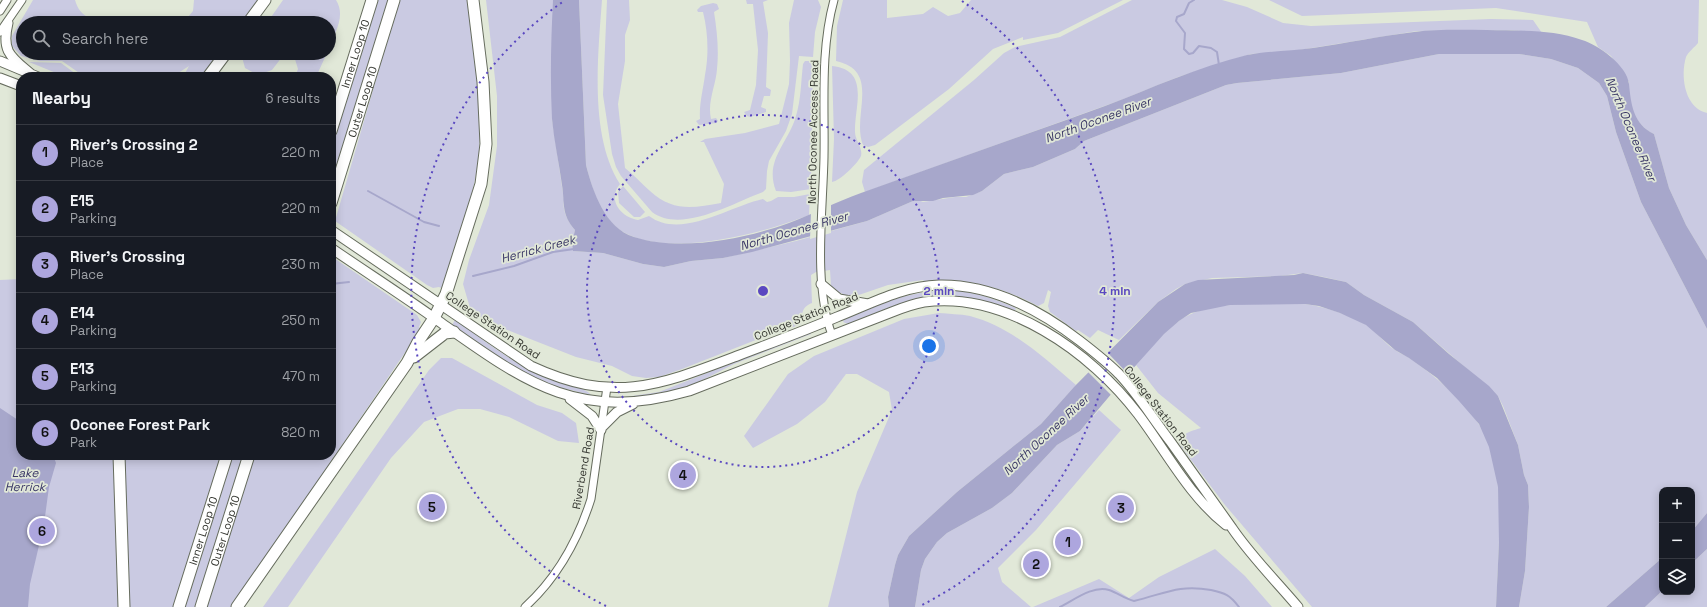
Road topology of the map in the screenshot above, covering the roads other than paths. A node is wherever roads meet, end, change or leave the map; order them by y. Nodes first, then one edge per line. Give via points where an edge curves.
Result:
1 (7, 0) edge
2 (22, 0) edge
3 (265, 0) edge
4 (372, 0) edge
5 (394, 0) edge
6 (474, 0) edge
7 (834, 0) edge
8 (0, 11) edge
9 (253, 16) edge
10 (8, 23) junction
11 (0, 32) edge
12 (221, 60) edge
13 (0, 61) edge
14 (26, 72) edge
15 (30, 72) edge
16 (212, 72) edge
17 (0, 78) edge
18 (16, 84) edge
19 (16, 85) edge
20 (0, 86) edge
21 (336, 115) edge
22 (336, 188) edge
23 (336, 233) edge
24 (336, 251) edge
25 (821, 284) junction
26 (441, 304) junction
27 (869, 304) junction
28 (434, 318) junction
29 (827, 322) junction
30 (454, 332) junction
31 (832, 335) junction
32 (407, 363) junction
33 (607, 387) junction
34 (564, 395) junction
35 (636, 402) junction
36 (606, 403) junction
37 (601, 429) junction
38 (119, 460) edge
39 (225, 460) edge
40 (247, 460) edge
41 (1234, 531) junction
42 (124, 607) edge
43 (180, 607) edge
44 (201, 607) edge
45 (237, 607) edge
46 (525, 607) edge
47 (1298, 607) edge

1 - 8 street
2 - 10 street
3 - 9 highway
4 - 21 highway, Inner Loop 10
5 - 22 highway, Outer Loop 10
6 - 26 highway via 483,82 486,144 481,184
7 - 25 street, North Oconee Access Road via 828,22
10 - 11 street
10 - 15 main road via 5,39 8,52
12 - 16 highway
13 - 14 main road
17 - 18 main road
19 - 20 main road
23 - 26 main road, College Station Road
24 - 28 main road, College Station Road
25 - 27 main road via 839,299
25 - 29 street, North Oconee Access Road
26 - 28 highway
26 - 33 main road, College Station Road via 531,366 566,380
27 - 29 main road, College Station Road
27 - 41 main road, College Station Road via 920,287 939,285 974,288 1031,308 1080,341 1119,374
28 - 30 main road, College Station Road
28 - 32 highway
29 - 31 street, North Oconee Access Road
29 - 33 main road, College Station Road via 673,380 640,387
30 - 32 highway via 445,333 424,347
30 - 34 main road, College Station Road via 533,383
31 - 35 main road, College Station Road via 689,391 662,399
31 - 41 main road, College Station Road via 923,302 953,301 987,307 1052,335 1073,348 1108,379 1137,413 1208,511
32 - 45 highway
33 - 36 street, Riverbend Road
34 - 36 main road, College Station Road
34 - 37 main road via 592,416
35 - 36 main road, College Station Road
35 - 37 main road via 617,412
36 - 37 street, Riverbend Road
37 - 46 street, Riverbend Road via 591,499 581,528 556,574
38 - 42 highway
39 - 43 highway, Inner Loop 10
40 - 44 highway, Outer Loop 10
41 - 47 main road, College Station Road

